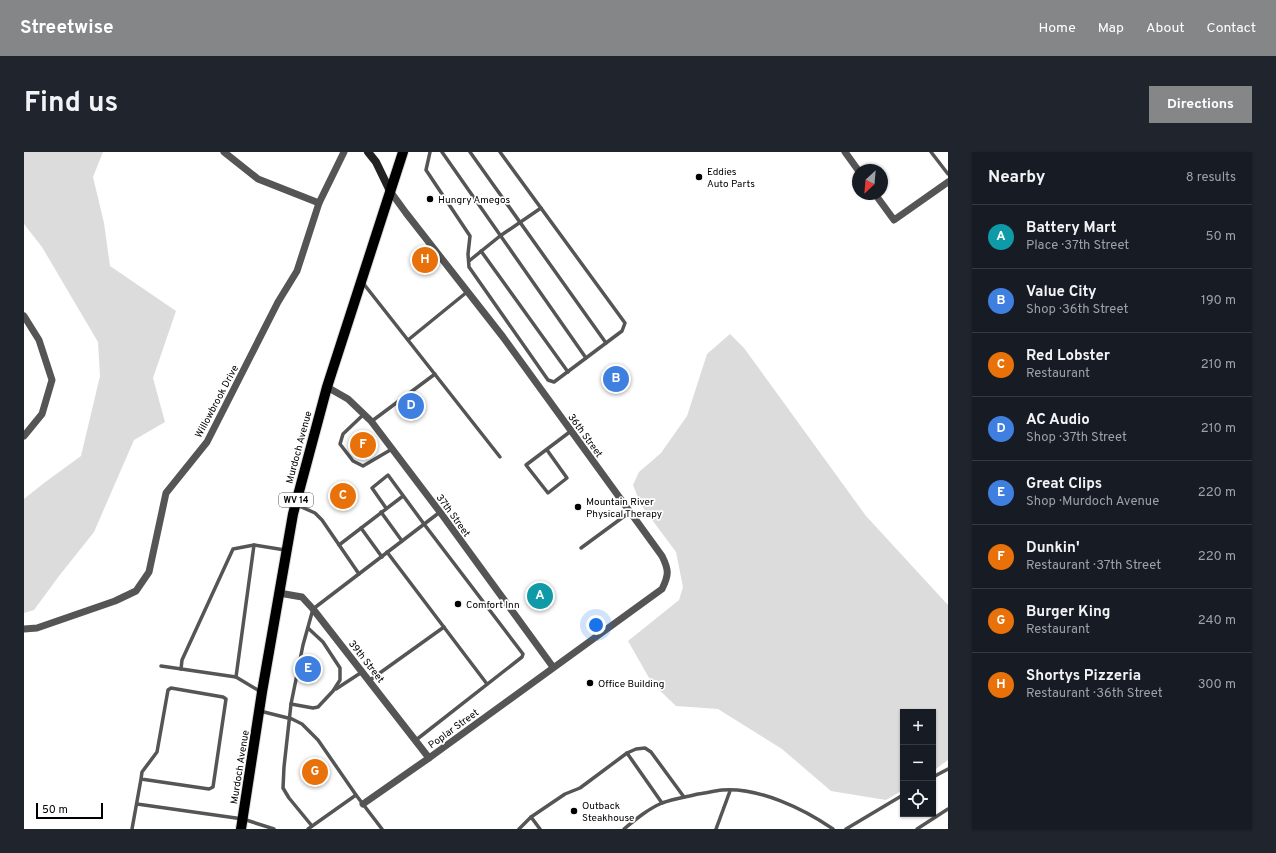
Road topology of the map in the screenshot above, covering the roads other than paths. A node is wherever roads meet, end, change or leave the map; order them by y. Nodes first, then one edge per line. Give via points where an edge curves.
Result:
1 (224, 152) edge
2 (344, 152) edge
3 (368, 152) edge
4 (403, 152) edge
5 (430, 152) edge
6 (442, 152) edge
7 (470, 152) edge
8 (500, 152) edge
9 (845, 152) edge
10 (932, 152) edge
11 (854, 164) edge
12 (948, 174) edge
13 (948, 182) edge
14 (390, 191) junction
15 (879, 200) edge
16 (319, 203) junction
17 (541, 208) junction
18 (521, 222) junction
19 (500, 236) junction
20 (482, 251) junction
21 (469, 261) junction
22 (361, 281) junction
23 (467, 292) junction
24 (24, 316) edge
25 (408, 340) junction
26 (606, 343) junction
27 (586, 358) junction
28 (568, 372) junction
29 (435, 374) junction
30 (327, 387) junction
31 (364, 414) junction
32 (371, 422) junction
33 (572, 431) junction
34 (24, 436) edge
35 (392, 449) junction
36 (547, 450) junction
37 (500, 457) dead end
38 (403, 496) junction
39 (295, 504) junction
40 (386, 508) junction
41 (381, 512) junction
42 (440, 512) junction
43 (630, 512) junction
44 (424, 524) junction
45 (360, 528) junction
46 (402, 541) junction
47 (254, 545) junction
48 (340, 545) junction
49 (581, 548) dead end
50 (286, 550) junction
51 (387, 552) junction
52 (382, 556) junction
53 (359, 574) junction
54 (279, 593) junction
55 (314, 609) junction
56 (444, 627) junction
57 (308, 628) junction
58 (24, 629) edge
59 (161, 666) dead end
60 (553, 667) junction
61 (181, 669) junction
62 (363, 671) junction
63 (236, 678) junction
64 (370, 680) junction
65 (487, 684) junction
66 (333, 691) junction
67 (262, 692) junction
68 (291, 704) junction
69 (259, 711) junction
70 (289, 718) junction
71 (416, 740) junction
72 (627, 753) junction
73 (429, 758) junction
74 (948, 769) edge
75 (936, 775) edge
76 (141, 779) junction
77 (730, 791) junction
78 (356, 795) junction
79 (684, 797) junction
80 (900, 797) edge
81 (662, 803) junction
82 (137, 804) junction
83 (363, 804) junction
84 (948, 809) edge
85 (531, 817) junction
86 (243, 819) junction
87 (312, 826) junction
88 (132, 829) edge
89 (241, 829) edge
90 (274, 829) edge
91 (308, 829) edge
92 (382, 829) edge
93 (519, 829) edge
94 (540, 829) edge
95 (624, 829) edge
96 (716, 829) edge
97 (833, 829) edge
98 (846, 829) edge
99 (918, 829) edge

1 - 16 street via 258,179
2 - 16 street, Willowbrook Drive
3 - 14 street via 376,162
4 - 14 main road, Murdoch Avenue / WV 14
5 - 21 lane via 426,170 470,236
6 - 19 lane
7 - 18 lane
8 - 17 lane
9 - 11 street
10 - 12 lane
13 - 15 street via 894,220
14 - 22 main road, Murdoch Avenue / WV 14
14 - 23 street, 36th Street
16 - 58 street, Willowbrook Drive via 297,270 278,302 208,442 166,493 149,572 136,592 37,628
17 - 18 lane
17 - 26 lane via 625,323 622,331
18 - 19 lane
18 - 26 lane
19 - 20 lane
19 - 27 lane
20 - 21 lane
20 - 28 lane
21 - 28 lane via 469,267 548,380 554,382
22 - 25 lane
22 - 30 main road, Murdoch Avenue / WV 14
23 - 25 lane
23 - 33 street, 36th Street
24 - 34 street via 39,340 52,380 42,414
25 - 29 lane
26 - 27 lane
27 - 28 lane
29 - 32 lane
29 - 37 lane
30 - 31 street, 37th Street via 348,399
30 - 39 main road, Murdoch Avenue / WV 14
31 - 32 street, 37th Street
31 - 35 lane via 343,434 340,444 353,461 363,466
32 - 35 street, 37th Street
33 - 36 lane
33 - 43 street, 36th Street
35 - 42 street, 37th Street
36 - 36 lane via 526,465 548,493 567,478
38 - 40 lane
38 - 40 lane via 388,475 372,488
38 - 44 lane
39 - 48 lane via 315,513
39 - 50 main road, Murdoch Avenue / WV 14
40 - 41 lane
41 - 45 lane
41 - 46 lane
42 - 44 lane
42 - 60 street, 37th Street
43 - 49 lane
43 - 60 street, 36th Street via 662,556 668,567 667,579 662,589
44 - 46 lane
44 - 65 lane via 523,654 522,658
45 - 48 lane
45 - 52 lane
46 - 51 lane
47 - 50 lane
47 - 61 lane via 233,549 182,660
47 - 63 lane
48 - 53 lane
50 - 54 main road, Murdoch Avenue / WV 14
51 - 52 lane
51 - 56 lane
52 - 53 lane
53 - 55 lane
54 - 55 street, 39th Street via 302,597
54 - 67 main road, Murdoch Avenue / WV 14
55 - 57 lane
55 - 62 street, 39th Street
56 - 64 lane
56 - 65 lane
57 - 66 lane via 323,642 340,668 340,680
57 - 68 lane
59 - 61 lane
60 - 73 street, Poplar Street
61 - 63 lane
62 - 64 street, 39th Street
62 - 66 lane
63 - 67 lane
64 - 71 street, 39th Street
65 - 71 lane
66 - 68 lane via 318,707
67 - 69 main road, Murdoch Avenue / WV 14
68 - 70 lane
69 - 70 lane
69 - 86 main road, Murdoch Avenue / WV 14
70 - 78 lane via 302,724 318,740
70 - 87 lane via 283,788
71 - 73 street, 39th Street
72 - 79 lane via 645,748 651,752
72 - 81 lane
72 - 85 lane via 580,788
73 - 83 street, Poplar Street
74 - 75 lane
76 - 76 lane via 209,789 213,787 226,699 171,688 168,690 157,752 142,772
76 - 82 lane
77 - 79 lane
77 - 96 lane
77 - 97 lane via 751,792 776,799 798,808
78 - 83 lane
78 - 87 lane
79 - 81 lane
80 - 98 lane
81 - 95 lane
82 - 86 lane
82 - 88 lane
83 - 92 lane
84 - 99 lane
85 - 93 lane
85 - 94 lane
86 - 89 main road, Murdoch Avenue / WV 14
86 - 90 lane
87 - 91 lane

